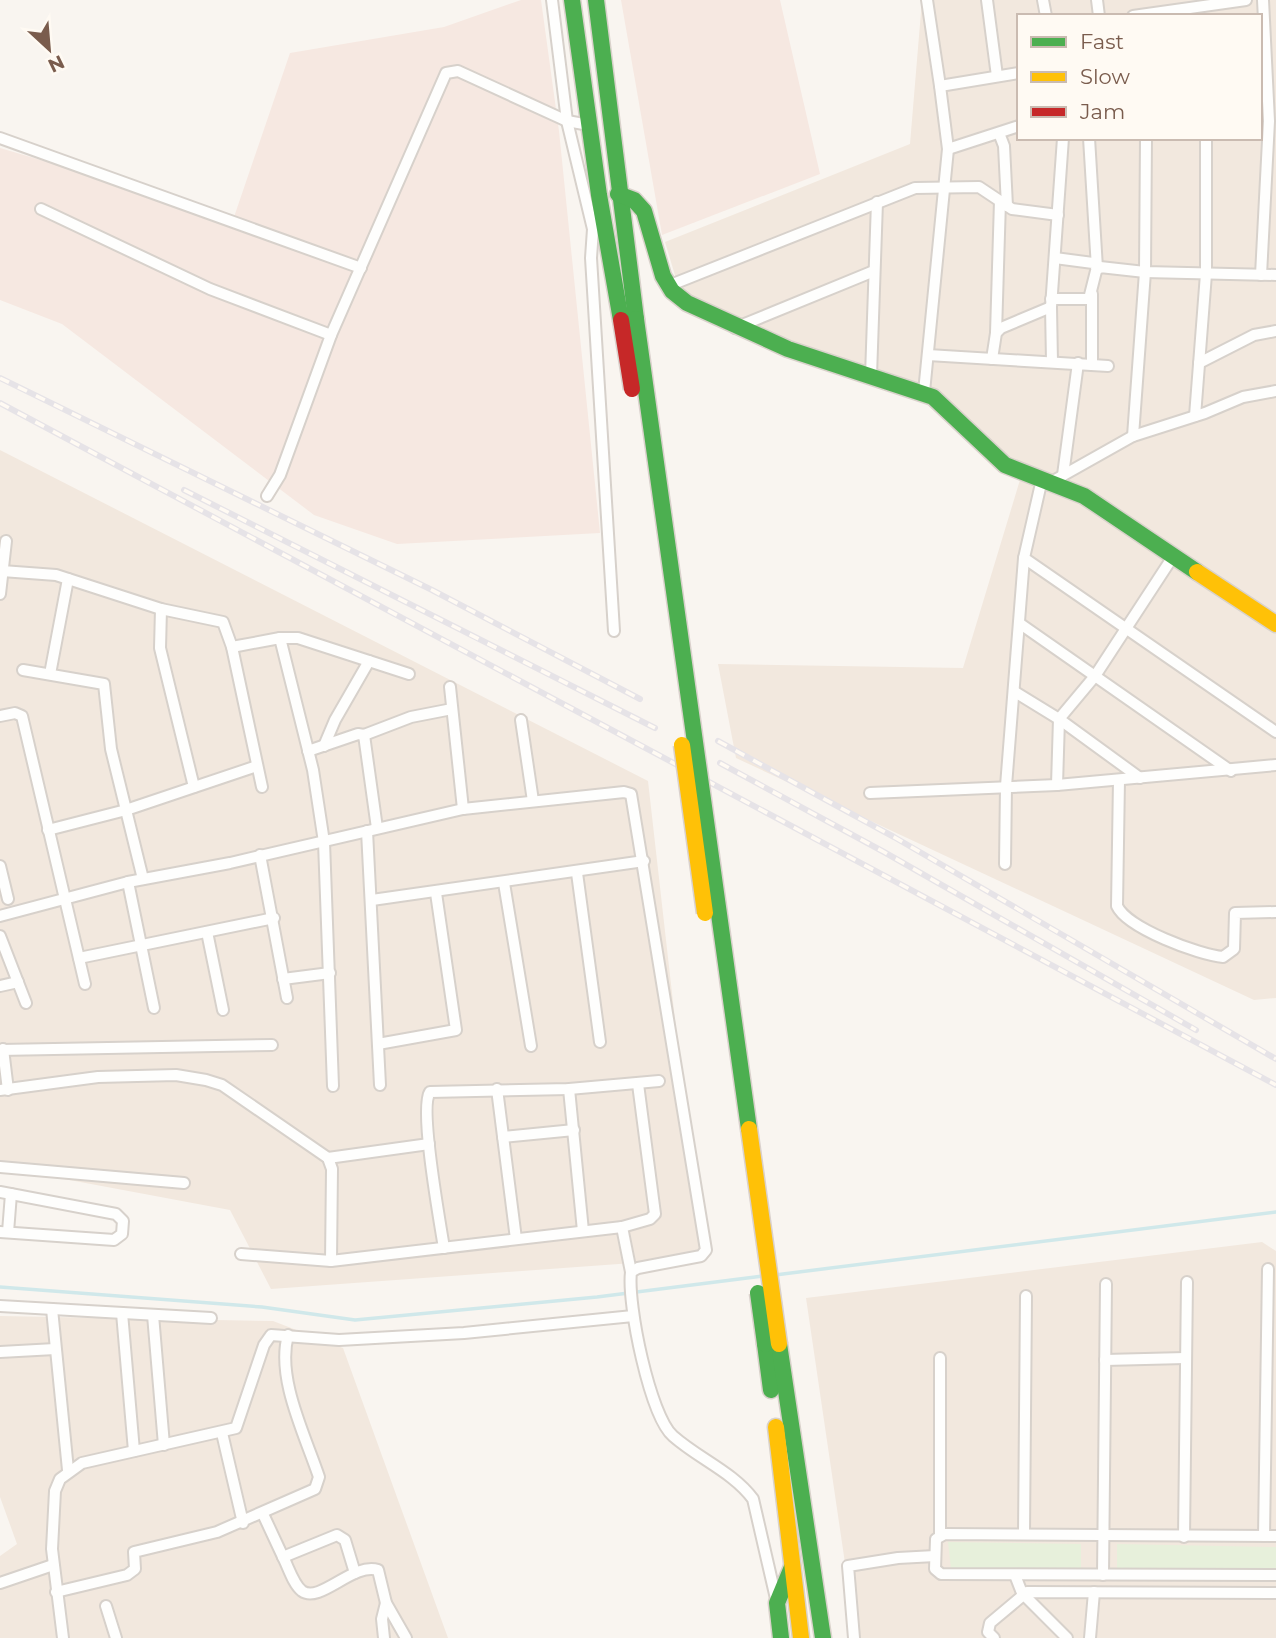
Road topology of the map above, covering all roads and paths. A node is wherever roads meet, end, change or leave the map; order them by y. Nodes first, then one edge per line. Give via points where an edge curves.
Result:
1 (552, 0) edge
2 (572, 0) edge
3 (596, 0) edge
4 (927, 0) edge
5 (987, 0) edge
6 (1246, 0) edge
7 (1263, 0) edge
8 (1207, 7) edge
9 (1149, 14) edge
10 (1017, 73) edge
11 (997, 76) junction
12 (940, 86) junction
13 (568, 121) junction
14 (589, 125) junction
15 (1017, 127) edge
16 (999, 133) junction
17 (0, 138) edge
18 (1063, 140) edge
19 (1089, 140) edge
20 (1146, 140) edge
21 (1206, 140) edge
22 (948, 149) junction
23 (945, 187) junction
24 (618, 194) junction
25 (877, 202) junction
26 (1003, 204) junction
27 (41, 209) dead end
28 (1058, 215) junction
29 (1055, 258) junction
30 (361, 268) junction
31 (1097, 268) junction
32 (874, 271) junction
33 (1145, 272) junction
34 (1206, 274) junction
35 (1261, 275) junction
36 (1276, 275) edge
37 (668, 286) junction
38 (1092, 294) junction
39 (1051, 303) junction
40 (629, 320) junction
41 (735, 328) junction
42 (1276, 331) edge
43 (996, 333) junction
44 (331, 335) junction
45 (928, 355) junction
46 (992, 359) junction
47 (1052, 362) junction
48 (1078, 363) junction
49 (1199, 363) junction
50 (1092, 365) junction
51 (1108, 366) dead end
52 (871, 376) junction
53 (924, 391) junction
54 (1276, 391) edge
55 (1195, 416) junction
56 (1133, 436) junction
57 (1053, 478) junction
58 (267, 496) dead end
59 (6, 541) dead end
60 (1174, 555) junction
61 (1024, 558) junction
62 (2, 571) junction
63 (68, 579) junction
64 (0, 594) edge
65 (161, 609) junction
66 (1019, 623) junction
67 (1276, 624) edge
68 (1127, 628) junction
69 (614, 631) dead end
70 (280, 638) junction
71 (233, 647) junction
72 (369, 661) junction
73 (23, 670) dead end
74 (50, 674) junction
75 (409, 674) dead end
76 (1095, 676) junction
77 (450, 687) dead end
78 (1015, 692) junction
79 (452, 709) junction
80 (0, 716) edge
81 (1059, 719) junction
82 (521, 720) dead end
83 (1276, 732) edge
84 (364, 735) junction
85 (324, 746) junction
86 (308, 751) junction
87 (1276, 765) edge
88 (257, 766) junction
89 (1231, 771) junction
90 (1140, 778) junction
91 (1119, 780) junction
92 (1057, 785) junction
93 (1006, 786) junction
94 (194, 787) junction
95 (262, 787) dead end
96 (870, 793) dead end
97 (533, 802) junction
98 (463, 808) junction
99 (126, 810) junction
100 (48, 830) junction
101 (372, 830) junction
102 (324, 842) junction
103 (260, 855) junction
104 (644, 861) junction
105 (1005, 864) dead end
106 (0, 866) edge
107 (577, 873) junction
108 (143, 879) junction
109 (128, 883) junction
110 (503, 883) junction
111 (436, 892) junction
112 (8, 899) dead end
113 (64, 900) junction
114 (372, 900) junction
115 (1276, 912) edge
116 (0, 916) edge
117 (274, 918) junction
118 (207, 932) junction
119 (0, 936) edge
120 (143, 946) junction
121 (79, 958) junction
122 (330, 972) junction
123 (283, 979) junction
124 (18, 982) junction
125 (85, 984) dead end
126 (0, 986) edge
127 (287, 998) dead end
128 (26, 1003) dead end
129 (154, 1008) dead end
130 (223, 1010) dead end
131 (600, 1042) dead end
132 (379, 1044) junction
133 (272, 1045) dead end
134 (531, 1046) dead end
135 (2, 1049) edge
136 (659, 1081) dead end
137 (638, 1084) junction
138 (333, 1086) dead end
139 (380, 1086) dead end
140 (497, 1089) junction
141 (569, 1089) junction
142 (4, 1090) edge
143 (574, 1130) junction
144 (503, 1137) junction
145 (429, 1144) junction
146 (328, 1158) junction
147 (0, 1167) edge
148 (184, 1183) dead end
149 (6, 1193) edge
150 (622, 1227) junction
151 (583, 1231) junction
152 (4, 1232) edge
153 (516, 1238) junction
154 (444, 1248) junction
155 (241, 1254) dead end
156 (331, 1261) junction
157 (1268, 1269) dead end
158 (631, 1277) junction
159 (1186, 1282) dead end
160 (1106, 1284) dead end
161 (1027, 1296) dead end
162 (0, 1306) edge
163 (52, 1309) junction
164 (122, 1313) junction
165 (153, 1315) junction
166 (632, 1316) junction
167 (211, 1318) dead end
168 (288, 1335) junction
169 (772, 1344) junction
170 (55, 1349) junction
171 (0, 1352) edge
172 (940, 1358) dead end
173 (1185, 1358) junction
174 (1105, 1360) junction
175 (222, 1433) junction
176 (164, 1445) junction
177 (134, 1451) junction
178 (68, 1470) junction
179 (263, 1514) junction
180 (243, 1523) junction
181 (1024, 1534) junction
182 (940, 1535) junction
183 (1104, 1536) junction
184 (1270, 1536) edge
185 (1184, 1537) junction
186 (935, 1556) junction
187 (283, 1557) junction
188 (52, 1565) junction
189 (793, 1566) junction
190 (355, 1573) junction
191 (1015, 1574) junction
192 (1103, 1575) junction
193 (1276, 1575) edge
194 (0, 1583) edge
195 (56, 1592) junction
196 (1094, 1592) junction
197 (1022, 1593) junction
198 (1276, 1593) edge
199 (386, 1603) junction
200 (777, 1603) junction
201 (106, 1606) dead end
202 (63, 1638) edge
203 (116, 1638) edge
204 (384, 1638) edge
205 (406, 1638) edge
206 (781, 1638) edge
207 (801, 1638) edge
208 (823, 1638) edge
209 (854, 1638) edge
210 (994, 1638) edge
211 (1067, 1638) edge
212 (1090, 1638) edge

1 - 13 street
2 - 14 main road
3 - 24 main road
4 - 12 street
5 - 11 street
6 - 8 street
7 - 35 street via 1269,121
8 - 9 street
10 - 11 street
11 - 12 street
12 - 22 street
13 - 14 street
13 - 30 street via 458,71 446,73
13 - 69 street via 593,229
14 - 40 main road
15 - 16 street
16 - 22 street
16 - 26 street via 1004,146
17 - 30 street
18 - 28 street
19 - 31 street
20 - 33 street
21 - 34 street
22 - 23 street
23 - 25 street via 915,188
23 - 26 street via 979,187
23 - 45 street
24 - 37 main road via 633,197 646,209
24 - 40 main road
25 - 32 street
25 - 37 street
26 - 28 street
26 - 43 street
27 - 44 street via 211,289
28 - 29 street
29 - 31 street via 1093,263
29 - 39 street
30 - 44 street
31 - 33 street
31 - 38 street
32 - 41 street
32 - 52 street
33 - 34 street
33 - 56 street
34 - 35 street
34 - 49 street
35 - 36 street
37 - 41 main road via 684,302
38 - 39 street via 1086,300
38 - 50 street
39 - 43 street
39 - 47 street
40 - 169 main road, bridge
41 - 52 main road
42 - 49 street via 1254,335
43 - 46 street
44 - 58 street via 280,475
45 - 46 street
45 - 53 street
46 - 47 street
47 - 48 street
48 - 50 street
48 - 57 street
49 - 55 street
50 - 51 street
52 - 53 main road
53 - 57 main road via 1006,466
54 - 55 street via 1243,397
55 - 56 street
56 - 57 street
57 - 60 main road
57 - 61 street
59 - 62 street
60 - 67 main road
60 - 68 street
61 - 66 street
61 - 68 street
62 - 63 street via 42,572
62 - 64 street
63 - 65 street
63 - 74 street
65 - 71 street via 219,620 227,627
65 - 94 street via 160,648
66 - 76 street
66 - 78 street
68 - 76 street
68 - 83 street
70 - 71 street
70 - 72 street via 298,638
70 - 86 street
71 - 88 street
72 - 75 street
72 - 85 street
73 - 74 street
74 - 99 street via 104,684 109,738
76 - 81 street
76 - 89 street
77 - 79 street
78 - 81 street
78 - 93 street
79 - 84 street via 411,716
79 - 98 street
80 - 100 street via 22,716
81 - 90 street
81 - 92 street
82 - 97 street
84 - 85 street
84 - 101 street
85 - 86 street
86 - 102 street
87 - 89 street
88 - 94 street
88 - 95 street
89 - 90 street
90 - 91 street
91 - 92 street
91 - 115 street via 1117,906 1122,915 1170,943 1223,957 1234,949 1235,913
92 - 93 street
93 - 96 street
93 - 105 street
94 - 99 street
97 - 98 street
97 - 104 street via 631,794
98 - 101 street
99 - 100 street
99 - 108 street
100 - 113 street
101 - 102 street
101 - 114 street
102 - 103 street
102 - 122 street
103 - 108 street
103 - 117 street
104 - 107 street
104 - 158 street via 706,1250 701,1256 638,1268
106 - 112 street
107 - 110 street
107 - 131 street
108 - 109 street
109 - 113 street
109 - 120 street
110 - 111 street
110 - 134 street
111 - 114 street
111 - 132 street via 456,1030
113 - 116 street
113 - 121 street
114 - 132 street
117 - 118 street
117 - 123 street
118 - 120 street
118 - 130 street
119 - 124 street
120 - 121 street
120 - 129 street
121 - 125 street
122 - 123 street
122 - 138 street
123 - 127 street
124 - 126 street
124 - 128 street
132 - 139 street
133 - 135 street
135 - 142 street
136 - 137 street
137 - 141 street
137 - 150 street via 655,1214
140 - 141 street
140 - 144 street
140 - 145 street via 430,1092 426,1099
141 - 143 street
142 - 146 street via 98,1077 176,1075 206,1080 222,1085
143 - 144 street
143 - 151 street
144 - 153 street
145 - 146 street
145 - 154 street
146 - 156 street
147 - 148 street
149 - 152 street
149 - 152 street via 116,1214 123,1221 122,1234 114,1240
150 - 151 street
150 - 158 street
151 - 153 street
153 - 154 street
154 - 156 street
155 - 156 street
157 - 184 street
158 - 166 street
159 - 173 street
160 - 174 street
161 - 181 street
162 - 163 street
163 - 164 street
163 - 170 street
164 - 165 street
164 - 177 street
165 - 167 street
165 - 176 street
166 - 168 street via 464,1334 339,1340
166 - 200 street via 664,1428 743,1486 753,1499
168 - 175 street via 266,1339 240,1420 236,1428
168 - 179 street via 284,1371 318,1485
169 - 189 main road
169 - 208 main road
170 - 171 street
170 - 178 street
172 - 182 street
173 - 174 street
173 - 185 street
174 - 183 street
175 - 176 street
175 - 180 street
176 - 177 street
177 - 178 street
178 - 188 street via 55,1490
179 - 180 street
179 - 187 street
180 - 195 street via 137,1551 132,1555 135,1569 127,1575
181 - 182 street
181 - 183 street
182 - 186 street
183 - 185 street
183 - 192 street
184 - 185 street
186 - 191 street via 935,1569 941,1574
186 - 209 street via 848,1566
187 - 190 street via 303,1592 324,1591
187 - 190 street via 337,1535 345,1540
188 - 194 street
188 - 195 street
189 - 200 main road
189 - 207 main road
190 - 199 street via 378,1570
191 - 192 street
191 - 197 street
192 - 193 street
195 - 202 street
196 - 197 street
196 - 198 street
196 - 212 street
197 - 210 street via 990,1623 988,1632
197 - 211 street
199 - 204 street
199 - 205 street
200 - 206 main road
201 - 203 street

